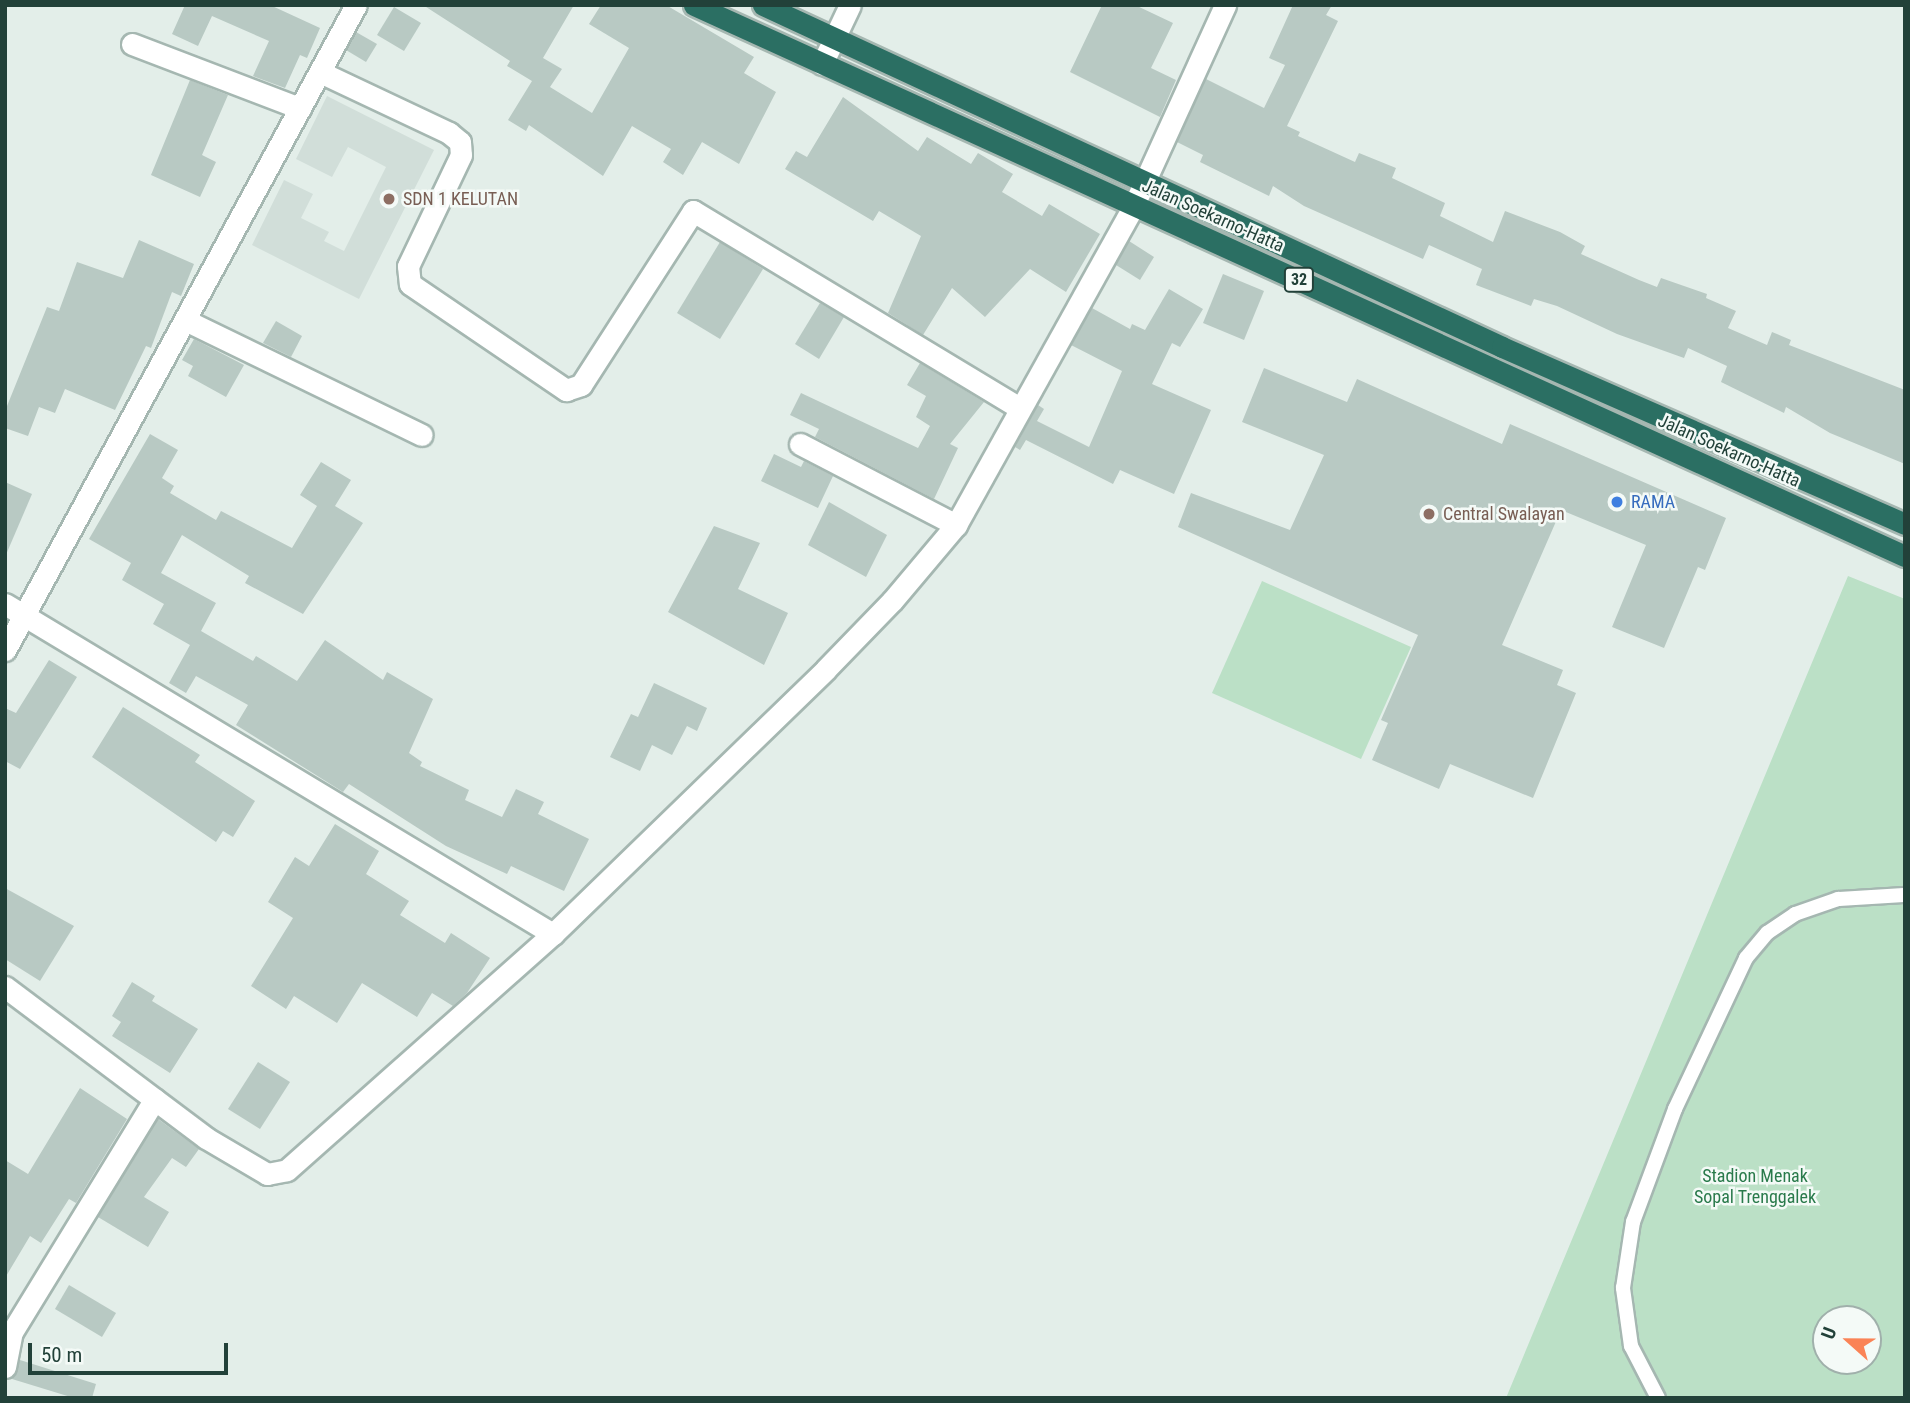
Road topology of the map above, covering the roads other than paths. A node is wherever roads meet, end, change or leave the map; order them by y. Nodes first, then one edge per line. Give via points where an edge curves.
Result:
1 (356, 5) edge
2 (694, 5) edge
3 (762, 5) edge
4 (850, 5) edge
5 (1225, 5) edge
6 (834, 38) junction
7 (132, 44) dead end
8 (822, 64) junction
9 (320, 72) junction
10 (300, 108) junction
11 (1144, 182) junction
12 (1134, 205) junction
13 (186, 320) junction
14 (1502, 347) junction
15 (1494, 369) junction
16 (1018, 407) junction
17 (422, 435) dead end
18 (800, 444) dead end
19 (1905, 524) edge
20 (956, 525) junction
21 (1905, 556) edge
22 (5, 604) edge
23 (24, 616) junction
24 (5, 650) edge
25 (1905, 895) edge
26 (553, 934) junction
27 (5, 986) edge
28 (155, 1099) junction
29 (5, 1367) edge
30 (1657, 1398) edge

1 - 9 street
2 - 8 highway, Jalan Soekarno-Hatta / 32
3 - 6 highway, Jalan Soekarno-Hatta / 32
4 - 6 street
5 - 11 street
6 - 8 street
6 - 11 highway, Jalan Soekarno-Hatta / 32
7 - 10 street
8 - 12 highway, Jalan Soekarno-Hatta / 32
9 - 10 street
9 - 16 street via 449,132 460,142 461,155 408,266 410,284 566,390 581,385 693,211
10 - 13 street
11 - 12 street
11 - 14 highway, Jalan Soekarno-Hatta / 32
12 - 15 highway, Jalan Soekarno-Hatta / 32
12 - 16 street
13 - 17 street
13 - 23 street
14 - 15 highway
14 - 19 highway, Jalan Soekarno-Hatta / 32
15 - 21 highway, Jalan Soekarno-Hatta / 32
16 - 20 street
18 - 20 street
20 - 26 street via 892,601 826,668
22 - 23 street
23 - 24 street
23 - 26 street via 206,721
25 - 30 lane via 1838,900 1795,914 1767,933 1746,958 1675,1109 1633,1222 1623,1288 1631,1346
26 - 28 street via 287,1170 267,1174 250,1166
27 - 28 street
28 - 29 street via 12,1332

